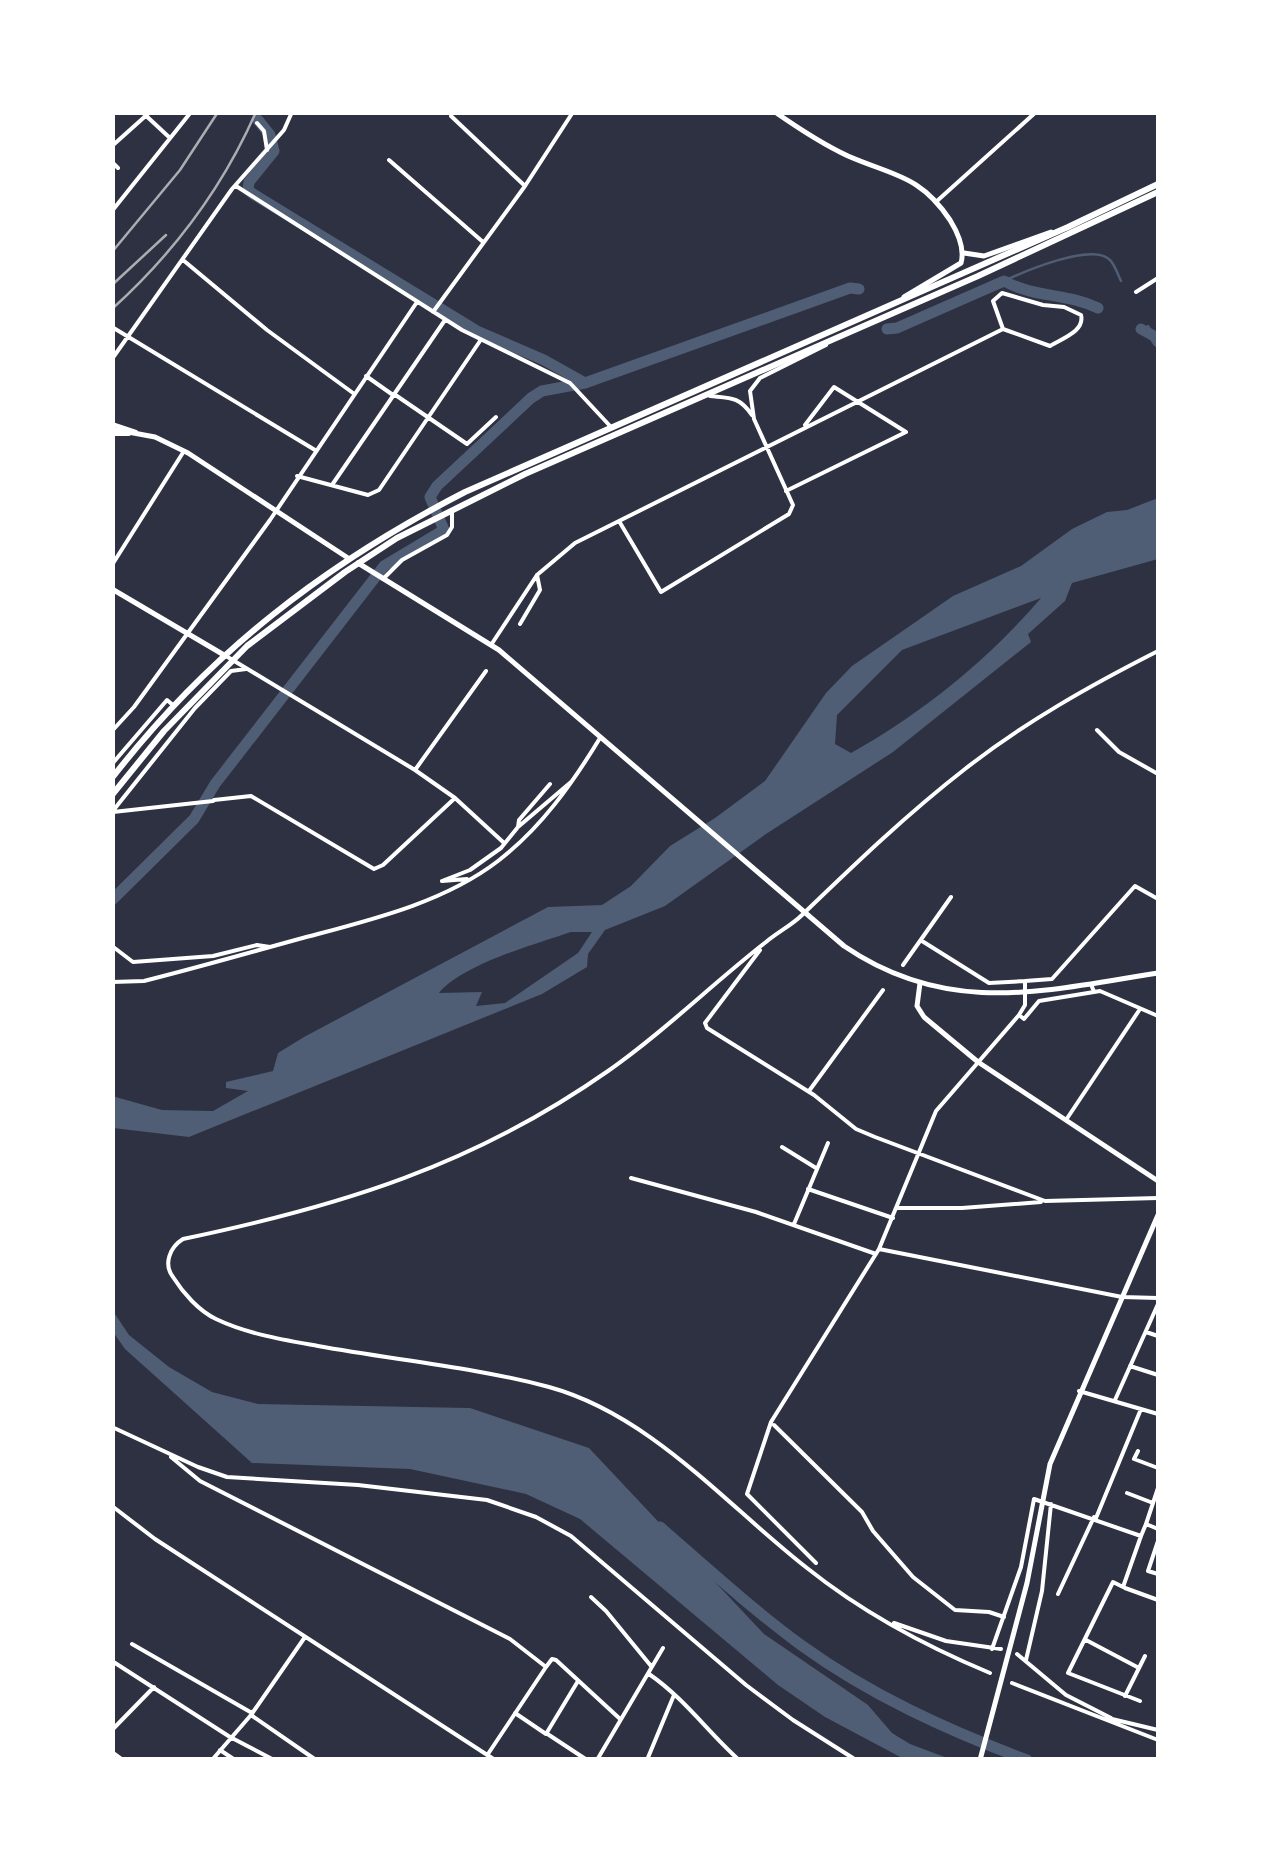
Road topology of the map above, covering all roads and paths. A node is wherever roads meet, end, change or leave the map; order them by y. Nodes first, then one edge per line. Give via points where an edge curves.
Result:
1 (190, 112) edge
2 (292, 112) edge
3 (573, 112) edge
4 (775, 112) edge
5 (1036, 112) edge
6 (146, 114) edge
7 (451, 116) dead end
8 (257, 123) dead end
9 (170, 138) junction
10 (112, 146) edge
11 (270, 146) junction
12 (389, 160) dead end
13 (112, 162) edge
14 (118, 168) dead end
15 (1158, 184) edge
16 (236, 186) junction
17 (525, 186) junction
18 (1158, 192) edge
19 (937, 202) junction
20 (112, 211) edge
21 (1068, 227) junction
22 (483, 242) junction
23 (964, 253) junction
24 (184, 260) junction
25 (1158, 278) edge
26 (1136, 292) dead end
27 (417, 302) junction
28 (895, 302) junction
29 (436, 308) junction
30 (445, 320) junction
31 (112, 327) edge
32 (1003, 330) junction
33 (128, 336) junction
34 (836, 338) junction
35 (480, 340) junction
36 (112, 359) edge
37 (366, 376) junction
38 (354, 394) junction
39 (394, 394) junction
40 (706, 396) junction
41 (858, 402) junction
42 (496, 416) dead end
43 (428, 419) junction
44 (754, 419) junction
45 (611, 427) junction
46 (112, 429) edge
47 (802, 429) junction
48 (767, 448) junction
49 (315, 450) junction
50 (184, 451) junction
51 (297, 476) junction
52 (332, 485) junction
53 (786, 491) junction
54 (276, 510) junction
55 (452, 510) junction
56 (619, 521) junction
57 (348, 558) junction
58 (358, 563) junction
59 (112, 565) edge
60 (537, 574) junction
61 (382, 579) junction
62 (112, 589) edge
63 (520, 624) dead end
64 (188, 634) junction
65 (492, 645) junction
66 (1158, 651) edge
67 (224, 655) junction
68 (233, 660) junction
69 (247, 668) junction
70 (486, 672) dead end
71 (174, 706) junction
72 (1097, 730) dead end
73 (112, 731) edge
74 (600, 738) junction
75 (112, 764) edge
76 (415, 770) junction
77 (1158, 774) edge
78 (112, 778) edge
79 (574, 779) junction
80 (550, 784) dead end
81 (112, 795) edge
82 (455, 798) junction
83 (113, 812) edge
84 (518, 827) junction
85 (503, 842) junction
86 (472, 879) junction
87 (951, 897) dead end
88 (1158, 899) edge
89 (805, 912) junction
90 (922, 941) junction
91 (766, 942) junction
92 (112, 946) edge
93 (272, 947) junction
94 (902, 965) dead end
95 (1158, 973) edge
96 (1025, 981) junction
97 (112, 982) edge
98 (920, 983) junction
99 (1091, 984) junction
100 (883, 990) dead end
101 (1094, 992) junction
102 (1026, 994) junction
103 (1140, 1009) junction
104 (1019, 1014) junction
105 (1158, 1016) edge
106 (978, 1062) junction
107 (809, 1091) junction
108 (1066, 1120) junction
109 (828, 1143) dead end
110 (782, 1147) dead end
111 (918, 1152) junction
112 (816, 1168) junction
113 (631, 1178) dead end
114 (1158, 1182) edge
115 (808, 1189) junction
116 (1158, 1198) edge
117 (1045, 1201) junction
118 (896, 1208) junction
119 (1158, 1215) edge
120 (893, 1218) junction
121 (794, 1224) junction
122 (877, 1252) junction
123 (1122, 1297) junction
124 (1158, 1301) edge
125 (1146, 1332) junction
126 (1158, 1336) edge
127 (1130, 1366) junction
128 (1158, 1375) edge
129 (1079, 1391) junction
130 (1115, 1400) junction
131 (1141, 1409) junction
132 (1158, 1414) edge
133 (772, 1424) junction
134 (112, 1426) edge
135 (1138, 1451) dead end
136 (169, 1454) junction
137 (1158, 1468) edge
138 (1158, 1488) edge
139 (1127, 1493) dead end
140 (1042, 1501) junction
141 (1153, 1503) junction
142 (1051, 1504) junction
143 (112, 1506) edge
144 (1095, 1517) junction
145 (1146, 1524) junction
146 (1158, 1529) edge
147 (1141, 1536) junction
148 (1158, 1541) edge
149 (816, 1564) dead end
150 (1158, 1574) edge
151 (1123, 1587) junction
152 (1058, 1594) dead end
153 (591, 1597) dead end
154 (1158, 1600) edge
155 (1004, 1617) junction
156 (884, 1620) junction
157 (305, 1637) junction
158 (1086, 1640) junction
159 (132, 1644) dead end
160 (663, 1648) dead end
161 (992, 1648) junction
162 (1001, 1649) dead end
163 (1017, 1654) dead end
164 (1145, 1656) dead end
165 (1026, 1660) junction
166 (112, 1661) edge
167 (651, 1666) junction
168 (546, 1667) junction
169 (1139, 1668) junction
170 (648, 1672) junction
171 (990, 1674) dead end
172 (578, 1680) junction
173 (1012, 1683) dead end
174 (154, 1687) junction
175 (675, 1693) junction
176 (1125, 1696) junction
177 (1140, 1701) dead end
178 (515, 1713) junction
179 (251, 1714) junction
180 (618, 1718) junction
181 (1110, 1720) junction
182 (112, 1730) edge
183 (1158, 1730) edge
184 (546, 1733) junction
185 (231, 1738) junction
186 (1158, 1740) edge
187 (220, 1750) junction
188 (112, 1752) edge
189 (488, 1754) junction
190 (854, 1759) edge
191 (123, 1760) edge
192 (212, 1760) edge
193 (235, 1760) edge
194 (274, 1760) edge
195 (316, 1760) edge
196 (496, 1760) edge
197 (587, 1760) edge
198 (597, 1760) edge
199 (648, 1760) edge
200 (739, 1760) edge
201 (980, 1760) edge

1 - 9 street
2 - 11 street
3 - 17 street
4 - 19 street via 849,156 910,180
5 - 19 street
6 - 9 street
6 - 10 street
7 - 17 street
8 - 11 street
9 - 20 street
11 - 16 street
12 - 22 street
13 - 14 street
15 - 21 highway
16 - 24 street
16 - 27 street
17 - 22 street
18 - 34 highway
19 - 23 street
21 - 23 street via 984,256
21 - 28 highway
22 - 29 street
23 - 28 street via 960,263
24 - 33 street
24 - 38 street
25 - 26 street
27 - 29 street
27 - 37 street
28 - 45 highway
29 - 30 street
30 - 35 street
30 - 39 street
31 - 33 street
32 - 32 street via 1050,346 1079,328 1081,314 1002,293 992,301
32 - 41 street
33 - 36 street
33 - 49 street
34 - 40 highway
34 - 44 street via 754,382
35 - 43 street
35 - 45 street via 570,382
37 - 38 street
37 - 39 street
38 - 49 street
39 - 43 street
39 - 52 street
40 - 44 street via 742,401
40 - 55 highway
41 - 47 street
41 - 47 street via 834,387
41 - 53 street via 906,432
42 - 43 street via 467,444
43 - 52 street via 374,494
44 - 48 street
45 - 57 highway via 438,505
46 - 50 street
47 - 48 street
48 - 53 street
48 - 56 street
49 - 51 street
50 - 54 street
50 - 59 street
51 - 52 street
51 - 54 street
53 - 56 street via 789,514 660,592
54 - 57 street
54 - 64 street
55 - 58 highway
55 - 61 street via 447,535
56 - 60 street
57 - 58 street
57 - 67 highway
58 - 61 street
58 - 68 highway
60 - 63 street via 540,590
60 - 65 street
61 - 65 street
62 - 64 street
64 - 67 street
64 - 73 street
65 - 74 street
66 - 89 street via 1050,710 966,768
67 - 68 street
67 - 71 highway
68 - 69 street
68 - 81 highway
69 - 76 street
69 - 83 street via 231,671 195,708
70 - 76 street
71 - 75 street via 167,700
71 - 78 highway
72 - 77 street
74 - 79 street
74 - 89 street
76 - 82 street
79 - 84 street
79 - 86 street via 511,850
80 - 84 street
82 - 83 street via 374,869 250,796
82 - 85 street
84 - 85 street
85 - 86 street via 470,870 442,882
86 - 93 street via 407,907
87 - 90 street
88 - 96 street via 1135,886 1052,979
89 - 91 street
89 - 98 street via 857,954
90 - 94 street
90 - 96 street via 989,983
91 - 107 street via 705,1023
91 - 156 street via 609,1070 504,1134 350,1198 183,1240 172,1250 168,1270 208,1315 243,1328 590,1400 669,1453 807,1569
92 - 93 street via 133,962
93 - 97 street via 144,981
95 - 99 street
96 - 102 street
98 - 102 street via 964,994
98 - 106 street via 917,1006 924,1017
99 - 101 street
99 - 102 street
100 - 107 street
101 - 103 street
101 - 104 street via 1039,1001 1024,1019
102 - 104 street
103 - 105 street
103 - 108 street
104 - 106 street
106 - 108 street
106 - 111 street via 941,1103
107 - 111 street via 856,1129
108 - 114 street
109 - 112 street
110 - 112 street
111 - 117 street
111 - 118 street
112 - 115 street
113 - 121 street
115 - 120 street
115 - 121 street
116 - 117 street
117 - 118 street
118 - 120 street
119 - 123 street
120 - 122 street
121 - 122 street
122 - 123 street
122 - 133 street
123 - 124 street
123 - 129 street
124 - 125 street
125 - 126 street
125 - 127 street
127 - 128 street
127 - 130 street
129 - 130 street
129 - 140 street
130 - 131 street
131 - 132 street
131 - 144 street
133 - 149 street via 748,1494
133 - 155 street via 862,1512 913,1577 955,1610
134 - 136 street
135 - 137 street via 1134,1458
136 - 168 street via 200,1481 510,1639
136 - 190 street via 243,1480 487,1500 536,1517 572,1536 771,1704
138 - 141 street
139 - 141 street
140 - 142 street
140 - 155 street via 1034,1499
140 - 201 street
141 - 145 street
142 - 144 street
142 - 165 street
143 - 157 street
144 - 147 street
144 - 152 street
145 - 146 street
145 - 147 street
147 - 151 street
148 - 150 street via 1148,1570
151 - 154 street
151 - 158 street via 1114,1582
153 - 167 street
155 - 161 street
156 - 161 street
156 - 171 street
157 - 179 street
157 - 189 street
158 - 169 street
158 - 176 street via 1068,1673
159 - 179 street
160 - 167 street
161 - 162 street
163 - 165 street
164 - 169 street
165 - 181 street via 1066,1695
166 - 174 street
167 - 170 street
168 - 172 street via 556,1660
168 - 178 street
169 - 176 street
170 - 175 street
170 - 180 street
172 - 180 street
172 - 184 street
173 - 181 street
174 - 182 street
174 - 185 street
175 - 199 street
175 - 200 street
176 - 177 street
178 - 184 street
178 - 189 street
179 - 185 street
179 - 195 street
180 - 198 street
181 - 183 street
181 - 186 street
184 - 197 street
185 - 187 street
185 - 194 street
187 - 192 street
187 - 193 street
188 - 191 street
189 - 196 street

